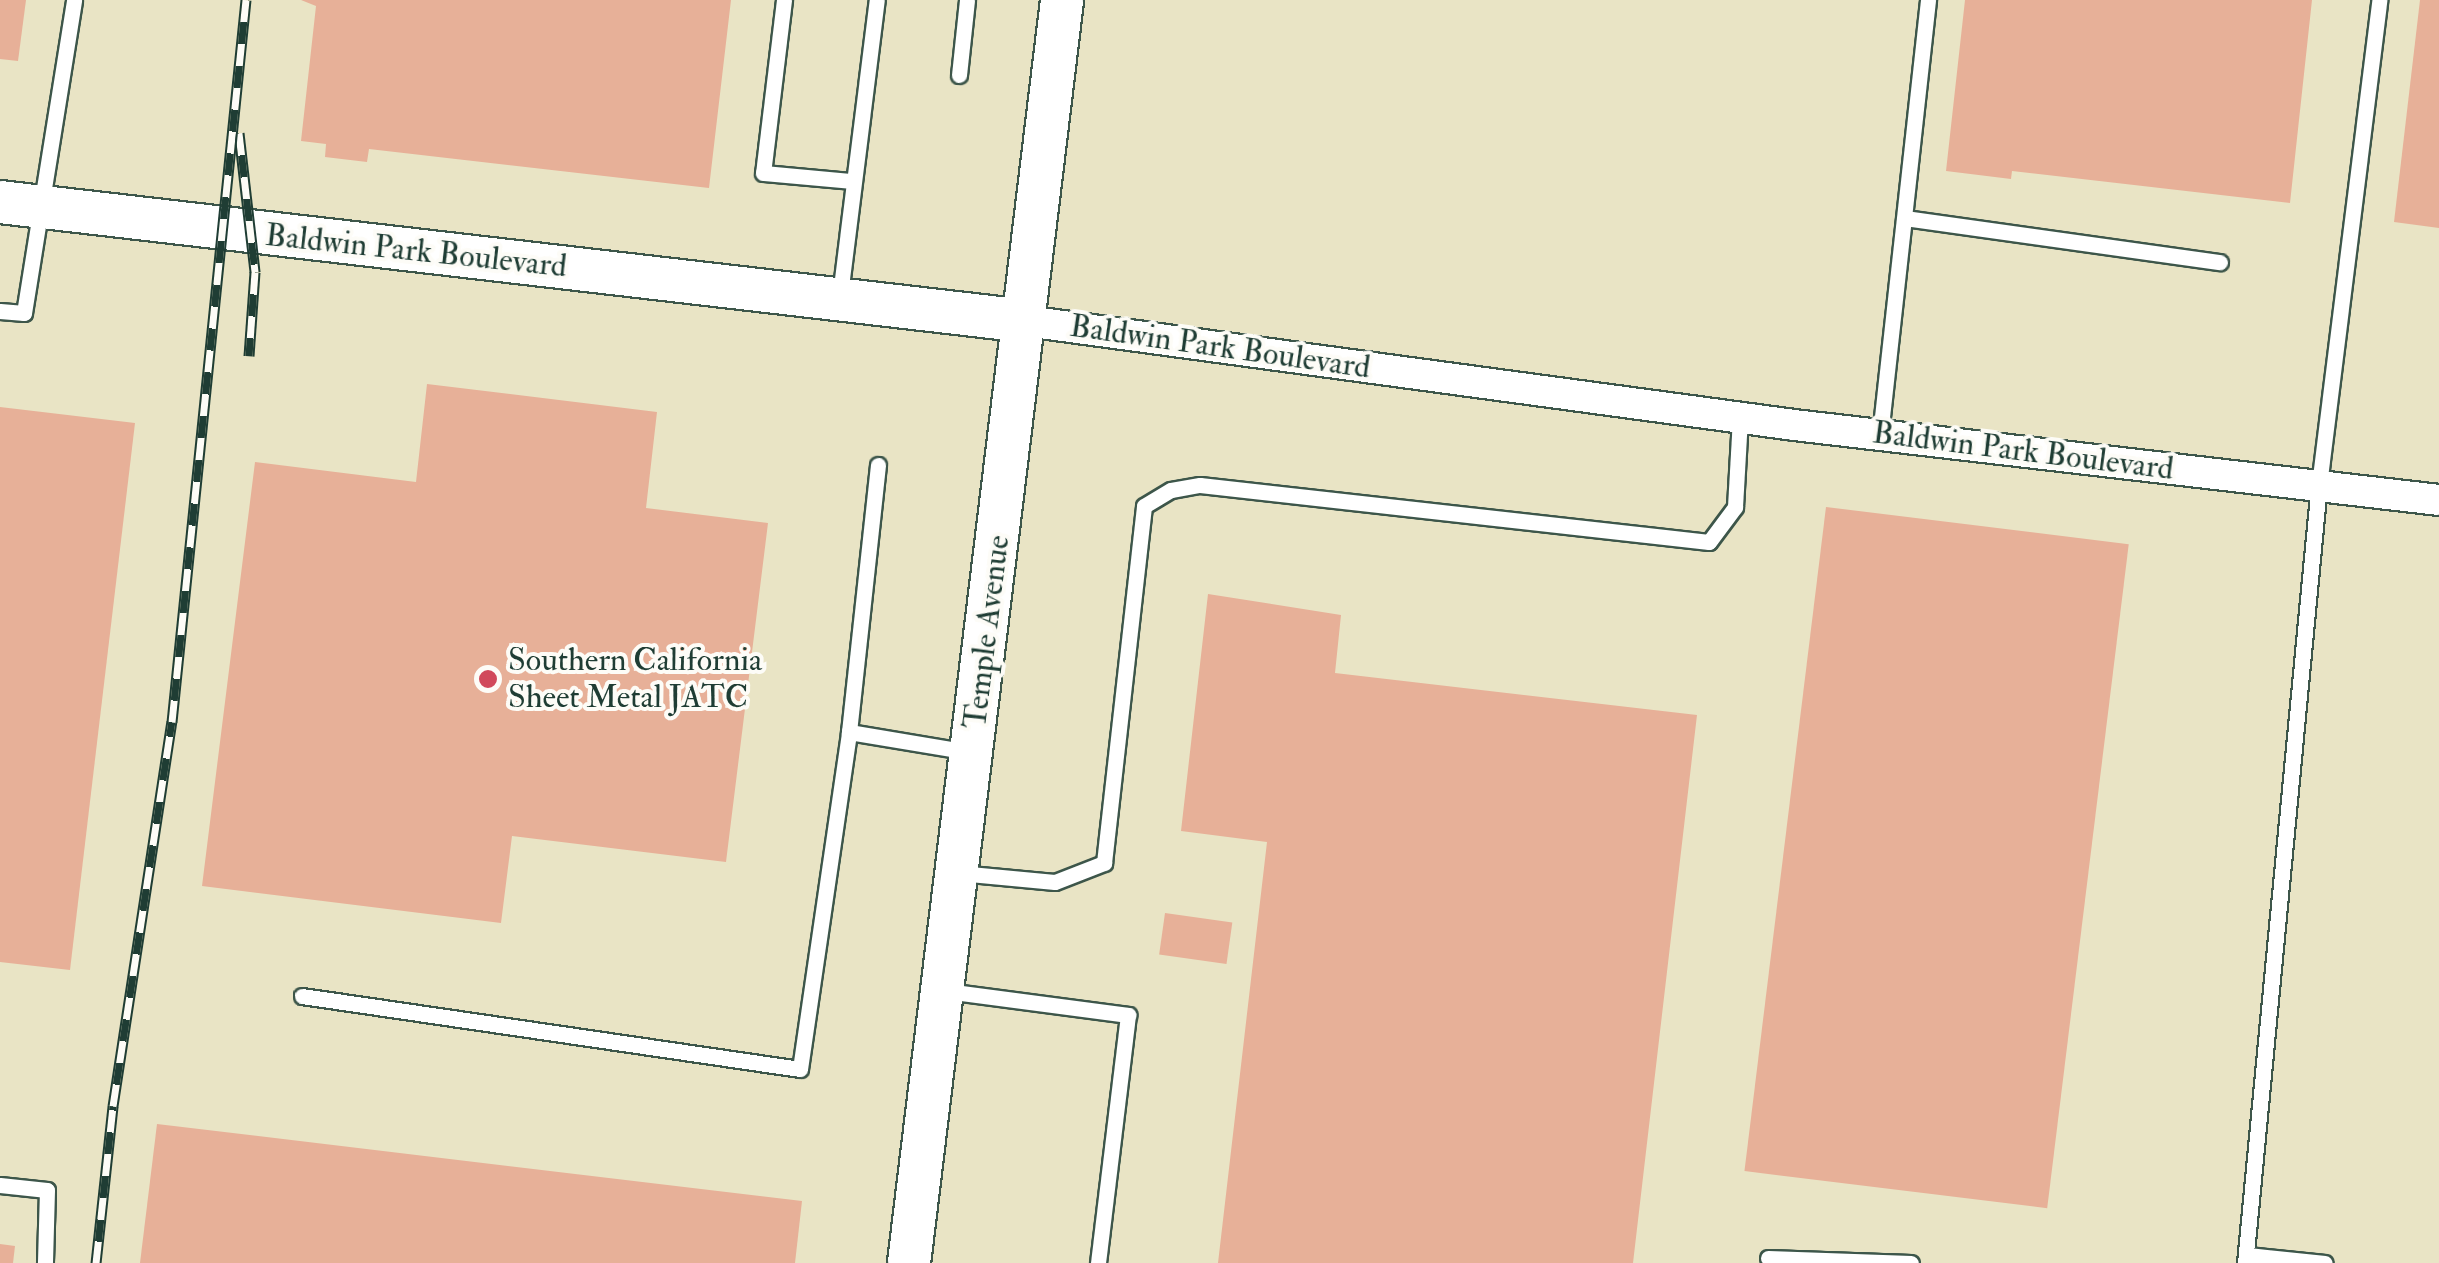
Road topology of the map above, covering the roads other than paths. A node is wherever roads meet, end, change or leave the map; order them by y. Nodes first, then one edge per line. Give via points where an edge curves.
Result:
1 (74, 0) edge
2 (784, 0) edge
3 (877, 0) edge
4 (966, 0) edge
5 (1062, 0) edge
6 (1928, 0) edge
7 (2379, 0) edge
8 (959, 75) dead end
9 (851, 181) junction
10 (0, 202) edge
11 (44, 207) junction
12 (1904, 218) junction
13 (2220, 262) dead end
14 (840, 299) junction
15 (0, 311) edge
16 (1026, 321) junction
17 (1740, 417) junction
18 (1880, 435) junction
19 (878, 465) dead end
20 (2319, 485) junction
21 (2439, 500) edge
22 (849, 732) junction
23 (972, 753) junction
24 (958, 873) junction
25 (942, 990) junction
26 (302, 996) dead end
27 (0, 1185) edge
28 (1768, 1258) dead end
29 (2246, 1259) edge
30 (44, 1263) edge
31 (910, 1263) edge
32 (1098, 1263) edge
33 (1912, 1263) edge
34 (2325, 1263) edge

1 - 11 lane
2 - 9 lane via 764,173
3 - 9 lane
4 - 8 lane
5 - 16 main road, Temple Avenue
6 - 12 lane
7 - 20 lane
9 - 14 lane
10 - 11 main road, Baldwin Park Boulevard
11 - 14 main road, Baldwin Park Boulevard
11 - 15 lane via 24,313
12 - 13 lane
12 - 18 lane
14 - 16 main road, Baldwin Park Boulevard
16 - 17 street, Baldwin Park Boulevard
16 - 23 main road, Temple Avenue
17 - 18 street, Baldwin Park Boulevard
17 - 24 lane via 1735,507 1709,542 1200,486 1171,490 1144,506 1104,863 1055,882
18 - 20 street, Baldwin Park Boulevard
19 - 22 lane
20 - 21 street, Baldwin Park Boulevard
20 - 29 lane
22 - 23 lane
22 - 26 lane via 800,1068
23 - 24 main road, Temple Avenue
24 - 25 main road, Temple Avenue
25 - 31 main road, Temple Avenue
25 - 32 lane via 1128,1015
27 - 30 lane via 47,1190
28 - 33 lane
29 - 34 lane

